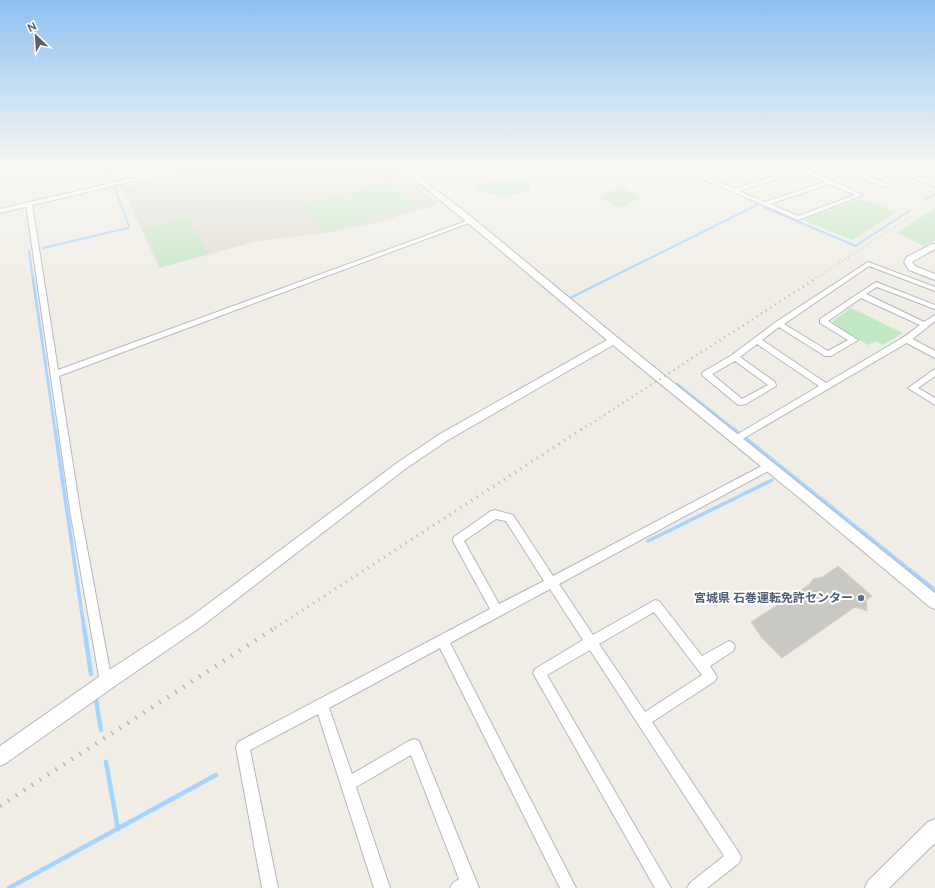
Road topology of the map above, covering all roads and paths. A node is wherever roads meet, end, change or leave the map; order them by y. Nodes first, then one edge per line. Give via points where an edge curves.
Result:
1 (19, 206) edge
2 (29, 206) edge
3 (453, 206) edge
4 (772, 206) edge
5 (829, 206) edge
6 (0, 211) edge
7 (471, 221) junction
8 (935, 246) edge
9 (935, 277) edge
10 (935, 289) edge
11 (860, 295) junction
12 (935, 307) edge
13 (935, 317) edge
14 (779, 324) junction
15 (925, 325) junction
16 (907, 339) junction
17 (614, 340) junction
18 (757, 340) junction
19 (935, 355) edge
20 (734, 357) junction
21 (935, 372) edge
22 (55, 374) junction
23 (826, 387) junction
24 (935, 402) edge
25 (736, 439) junction
26 (769, 466) junction
27 (551, 582) junction
28 (935, 602) edge
29 (497, 611) junction
30 (442, 640) junction
31 (591, 643) junction
32 (729, 647) dead end
33 (701, 664) junction
34 (106, 682) junction
35 (322, 705) junction
36 (642, 720) junction
37 (0, 756) edge
38 (348, 784) junction
39 (935, 829) edge
40 (466, 886) edge
41 (270, 888) edge
42 (382, 888) edge
43 (568, 888) edge
44 (663, 888) edge
45 (695, 888) edge
46 (875, 888) edge

1 - 6 street
2 - 22 street
3 - 7 street
4 - 5 street via 798,218
7 - 17 street
7 - 22 street
8 - 9 street via 908,262 912,268
10 - 14 street via 868,264
11 - 12 street via 876,284
11 - 14 street via 822,321 854,340 828,354
11 - 15 street
13 - 15 street
14 - 18 street
15 - 16 street
16 - 19 street
16 - 23 street
17 - 25 street
17 - 34 street via 444,437 401,466 197,621
18 - 20 street
18 - 23 street
20 - 20 street via 706,374 707,376 740,402 772,386
21 - 24 street via 912,388
22 - 34 street via 76,516
23 - 25 street
25 - 26 street
26 - 27 street
26 - 28 street
27 - 29 street
27 - 29 street via 509,518 495,514 458,540
27 - 31 street
29 - 30 street
30 - 35 street
30 - 43 street
31 - 33 street via 655,605
31 - 36 street
31 - 44 street via 539,673
32 - 33 street
33 - 36 street via 711,677
34 - 37 street
35 - 38 street
35 - 41 street via 243,747
36 - 45 street via 734,858
38 - 40 street via 414,746
38 - 42 street
39 - 46 street

